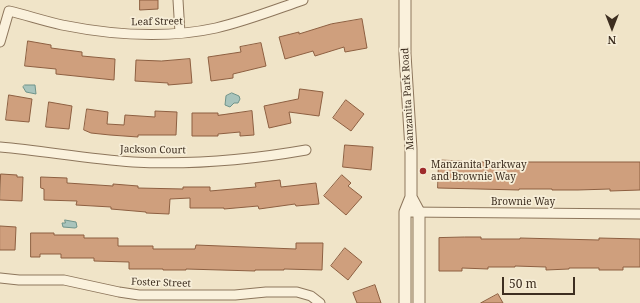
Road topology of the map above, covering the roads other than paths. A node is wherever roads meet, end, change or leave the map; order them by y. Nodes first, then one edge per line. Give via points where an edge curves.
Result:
1 (178, 0) edge
2 (303, 0) edge
3 (405, 0) edge
4 (180, 33) junction
5 (0, 42) edge
6 (0, 147) edge
7 (306, 150) dead end
8 (411, 197) junction
9 (405, 212) junction
10 (419, 212) junction
11 (640, 214) edge
12 (0, 278) edge
13 (235, 299) edge
14 (320, 303) edge
15 (406, 303) edge
16 (419, 303) edge

1 - 4 street
2 - 4 street, Leaf Street via 247,20
3 - 8 street, Manzanita Park Road
4 - 5 street, Leaf Street via 146,35 105,31 62,25 9,11
6 - 7 street, Jackson Court via 133,162 234,160
8 - 9 street, Manzanita Park Road
8 - 10 street, Manzanita Park Road
9 - 10 street, Brownie Way
9 - 15 street, Manzanita Park Road
10 - 11 street, Brownie Way
10 - 16 street, Manzanita Park Road
12 - 13 street, Foster Street via 64,280 139,295
13 - 14 street, Foster Street via 266,292 297,292 311,296

